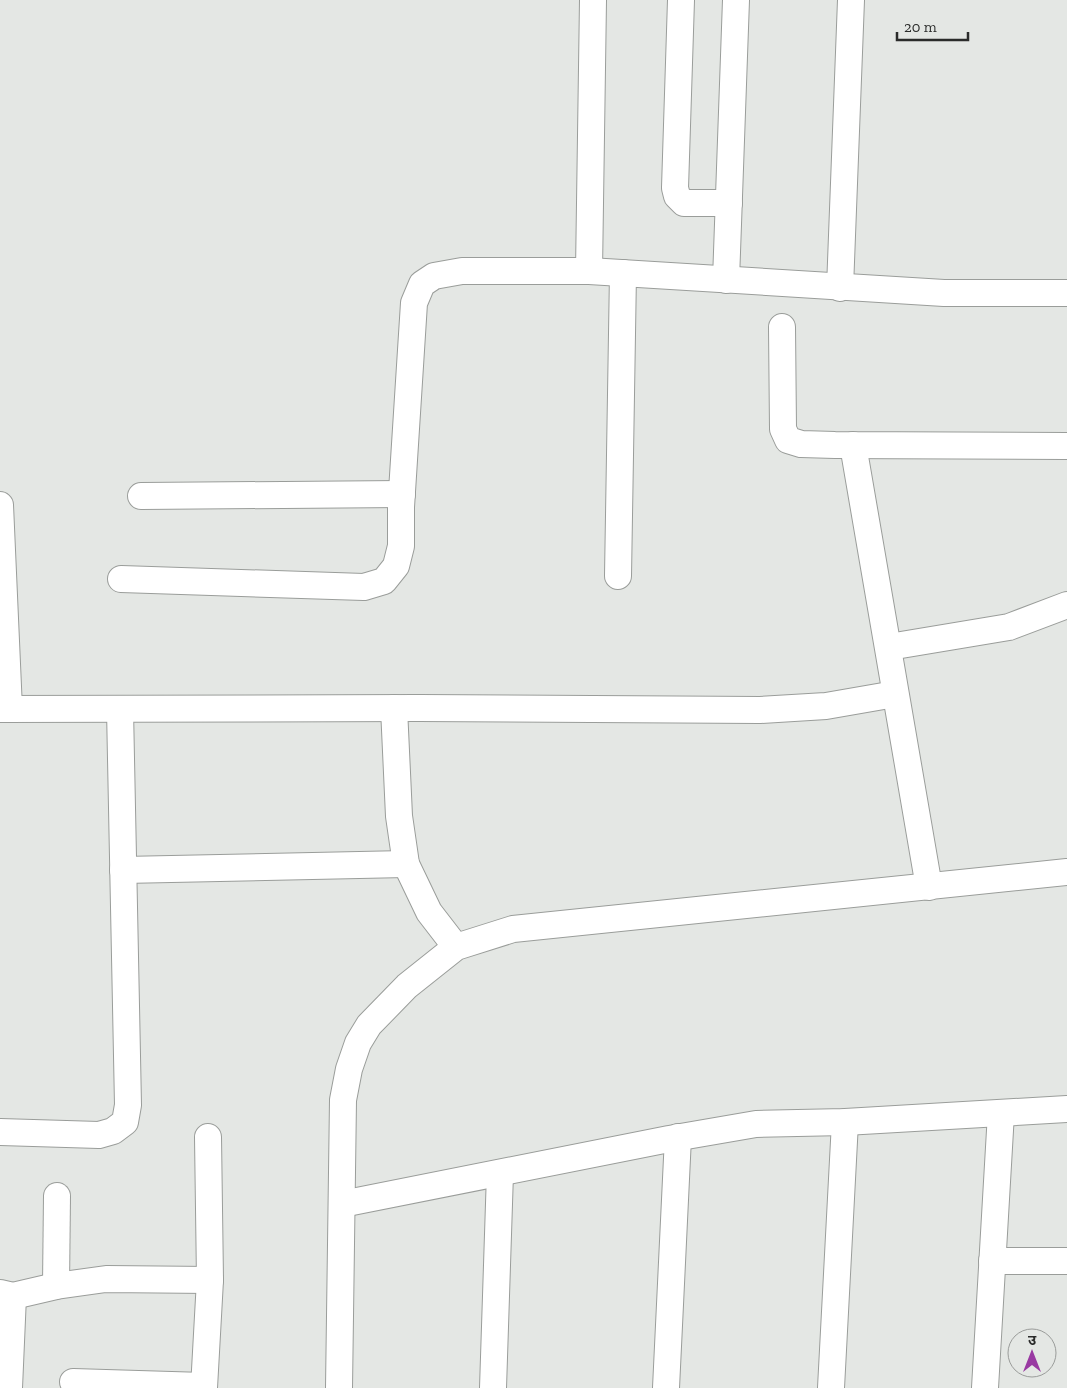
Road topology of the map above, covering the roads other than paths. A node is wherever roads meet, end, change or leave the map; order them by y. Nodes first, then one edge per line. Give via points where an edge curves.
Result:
1 (593, 0) edge
2 (681, 0) edge
3 (736, 0) edge
4 (851, 0) edge
5 (729, 203) junction
6 (589, 271) junction
7 (623, 273) junction
8 (726, 280) junction
9 (840, 288) junction
10 (1067, 293) edge
11 (782, 327) dead end
12 (853, 445) junction
13 (1067, 446) edge
14 (402, 494) junction
15 (141, 496) dead end
16 (0, 505) edge
17 (618, 576) dead end
18 (121, 579) dead end
19 (1067, 605) edge
20 (889, 647) junction
21 (895, 694) junction
22 (394, 708) junction
23 (4, 709) edge
24 (120, 709) junction
25 (406, 864) junction
26 (123, 870) junction
27 (1067, 872) edge
28 (929, 887) junction
29 (456, 947) junction
30 (1067, 1109) edge
31 (1002, 1112) junction
32 (845, 1122) junction
33 (0, 1132) edge
34 (208, 1137) dead end
35 (678, 1138) junction
36 (500, 1173) junction
37 (57, 1196) dead end
38 (342, 1204) junction
39 (992, 1260) junction
40 (1067, 1261) edge
41 (210, 1280) junction
42 (56, 1286) junction
43 (7, 1294) edge
44 (73, 1382) dead end
45 (204, 1387) edge
46 (9, 1388) edge
47 (339, 1388) edge
48 (493, 1388) edge
49 (666, 1388) edge
50 (831, 1388) edge
51 (985, 1388) edge

1 - 6 street
2 - 5 street via 675,188 684,203
3 - 5 street
4 - 9 street
5 - 8 street
6 - 7 street
6 - 14 street via 462,270 434,276 422,284 414,303
7 - 8 street
7 - 17 street
8 - 9 street
9 - 10 street via 944,294
11 - 12 street via 783,429 788,440 801,444
12 - 13 street
12 - 20 street
14 - 15 street
14 - 18 street via 401,546 396,566 384,581 364,587
16 - 23 street
19 - 20 street via 1009,627
20 - 21 street
21 - 22 street via 826,706 760,710
21 - 28 street
22 - 24 street
22 - 25 street via 399,816
23 - 24 street
24 - 26 street
25 - 26 street
25 - 29 street via 429,912
26 - 33 street via 128,1105 125,1122 113,1131 99,1135
27 - 28 street
28 - 29 street via 513,929
29 - 38 street via 407,986 358,1042 348,1069 343,1100
30 - 31 street
31 - 32 street
31 - 39 street
32 - 35 street via 756,1124
32 - 50 street
34 - 41 street
35 - 36 street
35 - 49 street
36 - 38 street
36 - 48 street
37 - 42 street
38 - 47 street
39 - 40 street
39 - 51 street
41 - 42 street via 106,1279
41 - 45 street
42 - 43 street
43 - 46 street
44 - 45 street

